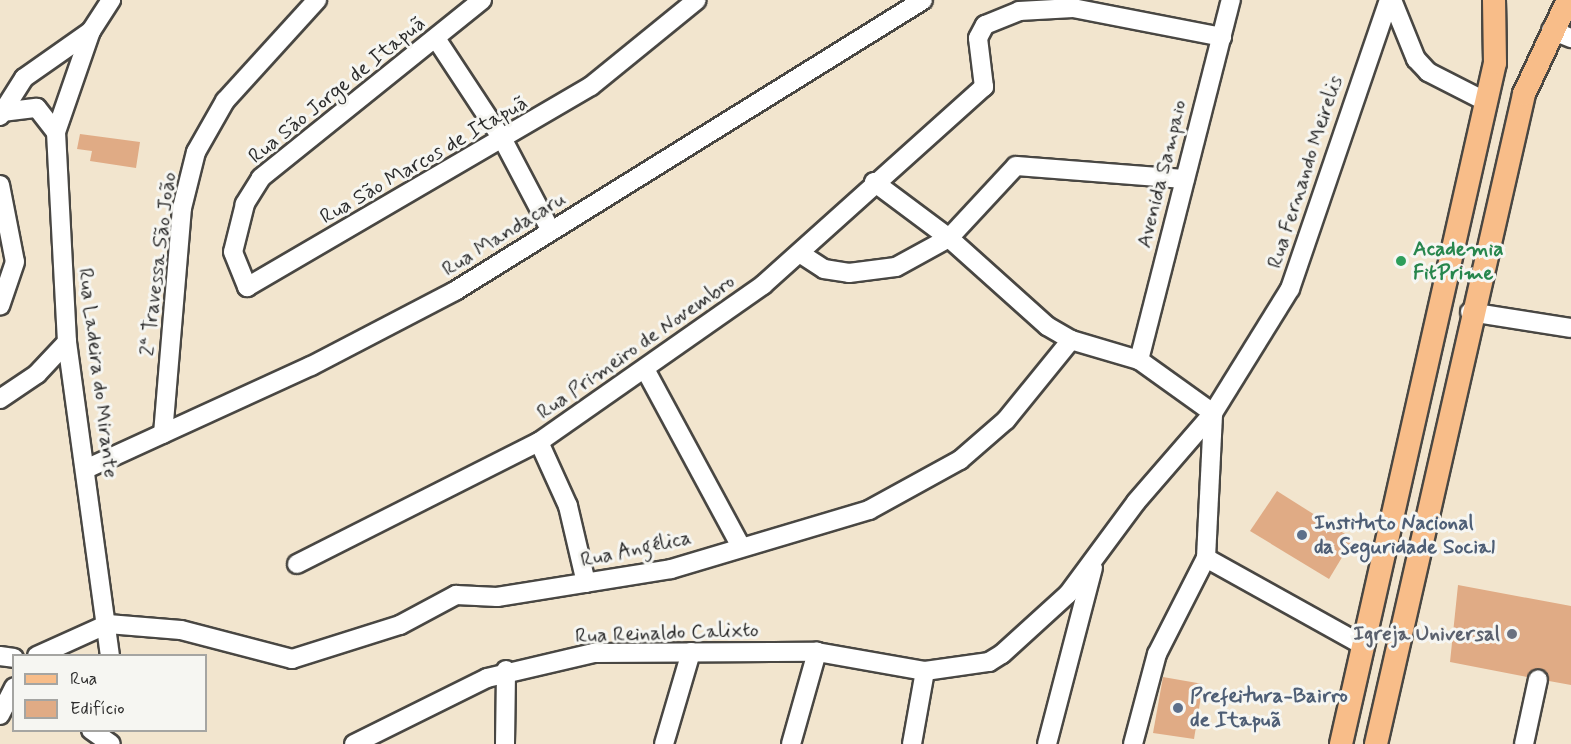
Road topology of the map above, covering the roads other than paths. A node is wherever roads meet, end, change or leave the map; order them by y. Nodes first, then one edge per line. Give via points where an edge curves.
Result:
1 (111, 0) edge
2 (316, 0) edge
3 (482, 0) edge
4 (697, 0) edge
5 (923, 0) edge
6 (1231, 0) edge
7 (1390, 0) edge
8 (1494, 0) edge
9 (1568, 0) edge
10 (91, 31) junction
11 (1561, 34) edge
12 (1222, 37) junction
13 (437, 40) junction
14 (1487, 102) junction
15 (1, 114) edge
16 (56, 132) junction
17 (503, 140) junction
18 (1185, 178) junction
19 (874, 182) junction
20 (0, 185) edge
21 (250, 194) joint
22 (551, 231) junction
23 (949, 238) junction
24 (801, 254) junction
25 (0, 306) edge
26 (1470, 312) junction
27 (1571, 328) edge
28 (1071, 340) junction
29 (67, 342) junction
30 (1139, 360) junction
31 (646, 371) junction
32 (0, 399) edge
33 (1213, 413) junction
34 (163, 434) junction
35 (539, 442) junction
36 (88, 468) junction
37 (741, 547) junction
38 (1097, 555) junction
39 (1206, 558) junction
40 (297, 564) dead end
41 (586, 583) junction
42 (108, 624) junction
43 (1364, 646) junction
44 (691, 652) junction
45 (817, 652) junction
46 (41, 654) edge
47 (110, 654) edge
48 (507, 670) junction
49 (925, 671) junction
50 (1538, 679) dead end
51 (12, 691) edge
52 (0, 715) edge
53 (94, 732) edge
54 (111, 744) edge
55 (354, 744) edge
56 (505, 744) edge
57 (664, 744) edge
58 (791, 744) edge
59 (912, 744) edge
60 (1047, 744) edge
61 (1133, 744) edge
62 (1341, 744) edge
63 (1376, 744) edge
64 (1524, 744) edge

1 - 10 street, Rua Ladeira do Mirante
2 - 34 street, 2ª Travessa São João via 225,101 191,167
3 - 13 street, Rua São Jorge de Itapuã
4 - 17 street, Rua São Marcos de Itapuã via 591,86
5 - 22 street, Rua Mandacaru
6 - 12 street, Avenida Sampaio
7 - 14 street via 1416,59 1428,72
7 - 33 street, Rua Fernando Meirelis via 1290,289
8 - 14 main road via 1495,63
9 - 11 main road
10 - 15 street via 24,78
10 - 16 street, Rua Ladeira do Mirante
11 - 26 main road via 1524,94
12 - 18 street, Avenida Sampaio
12 - 19 street, Rua Primeiro de Novembro via 1073,8 1019,11 978,32 985,83
13 - 17 street
13 - 21 street, Rua São Jorge de Itapuã via 261,178
14 - 43 main road
15 - 16 street via 37,108
16 - 29 street, Rua Ladeira do Mirante
17 - 21 street, Rua São Marcos de Itapuã via 254,287 244,285 233,252
17 - 22 street
18 - 23 street via 1016,166
18 - 30 street, Avenida Sampaio
19 - 23 street
19 - 24 street, Rua Primeiro de Novembro
20 - 25 street via 15,262
22 - 34 street, Rua Mandacaru via 455,291
23 - 24 street via 896,267 849,273 824,270
23 - 28 street via 1014,300
24 - 31 street, Rua Primeiro de Novembro
26 - 27 street
26 - 63 main road
28 - 30 street
28 - 37 street, Rua Angélica via 1006,420 915,489 869,510
29 - 32 street via 37,374
29 - 36 street, Rua Ladeira do Mirante
30 - 33 street
31 - 35 street, Rua Primeiro de Novembro
31 - 37 street
33 - 38 street, Rua Fernando Meirelis
33 - 39 street
34 - 36 street, Rua Mandacaru
35 - 40 street, Rua Primeiro de Novembro
35 - 41 street via 568,506
36 - 42 street, Rua Ladeira do Mirante
37 - 41 street, Rua Angélica via 672,569
38 - 49 street, Rua Reinaldo Calixto via 1068,594 1002,654 989,662
38 - 60 street
39 - 43 street
39 - 61 street via 1157,654
41 - 42 street, Rua Angélica via 497,597 456,595 400,625 284,660 181,630
42 - 46 street, Rua Angélica
42 - 47 street, Rua Ladeira do Mirante
43 - 62 main road
44 - 45 street, Rua Reinaldo Calixto
44 - 48 street, Rua Reinaldo Calixto via 594,653
44 - 57 street
45 - 49 street, Rua Reinaldo Calixto
45 - 58 street
48 - 55 street, Rua Reinaldo Calixto
48 - 56 street
49 - 59 street
50 - 64 street
51 - 52 street
53 - 54 street

